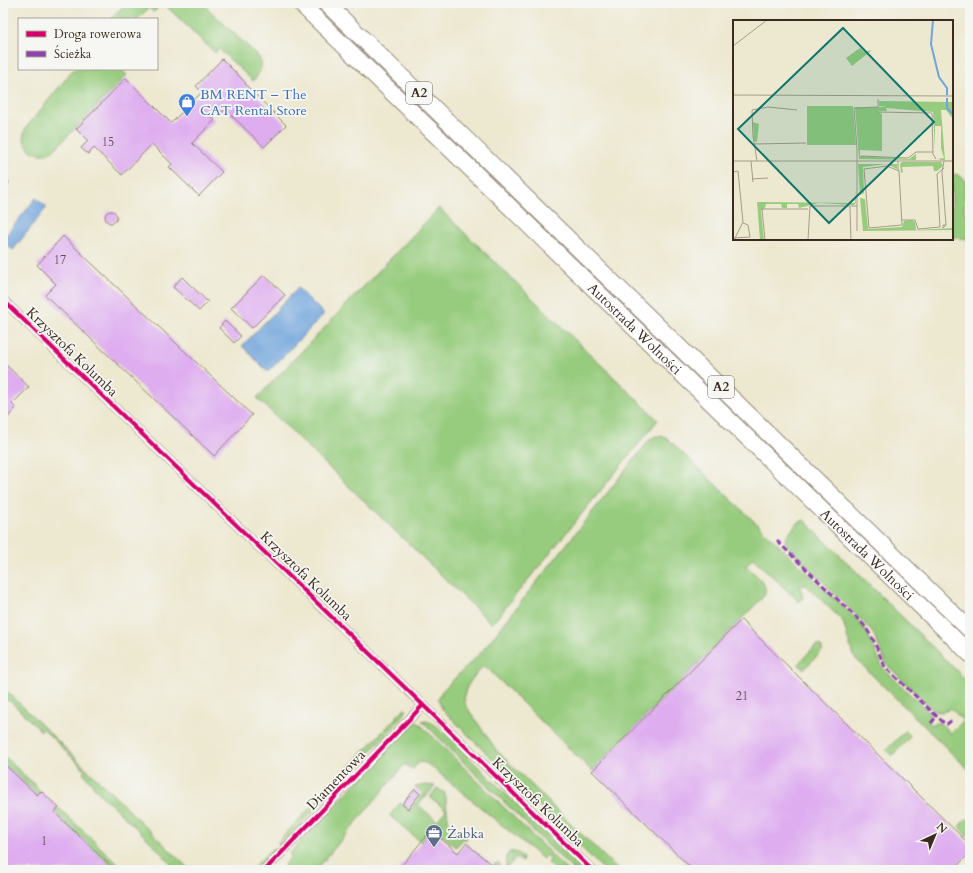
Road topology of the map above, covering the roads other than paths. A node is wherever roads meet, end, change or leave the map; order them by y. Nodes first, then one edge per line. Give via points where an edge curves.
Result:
1 (300, 3) edge
2 (326, 3) edge
3 (3, 300) edge
4 (970, 630) edge
5 (970, 654) edge
6 (423, 705) junction
7 (265, 870) edge
8 (592, 870) edge

1 - 5 highway, Autostrada Wolności / A2
2 - 4 highway, Autostrada Wolności / A2
3 - 6 street, Krzysztofa Kolumba
6 - 7 street, Diamentowa
6 - 8 street, Krzysztofa Kolumba

